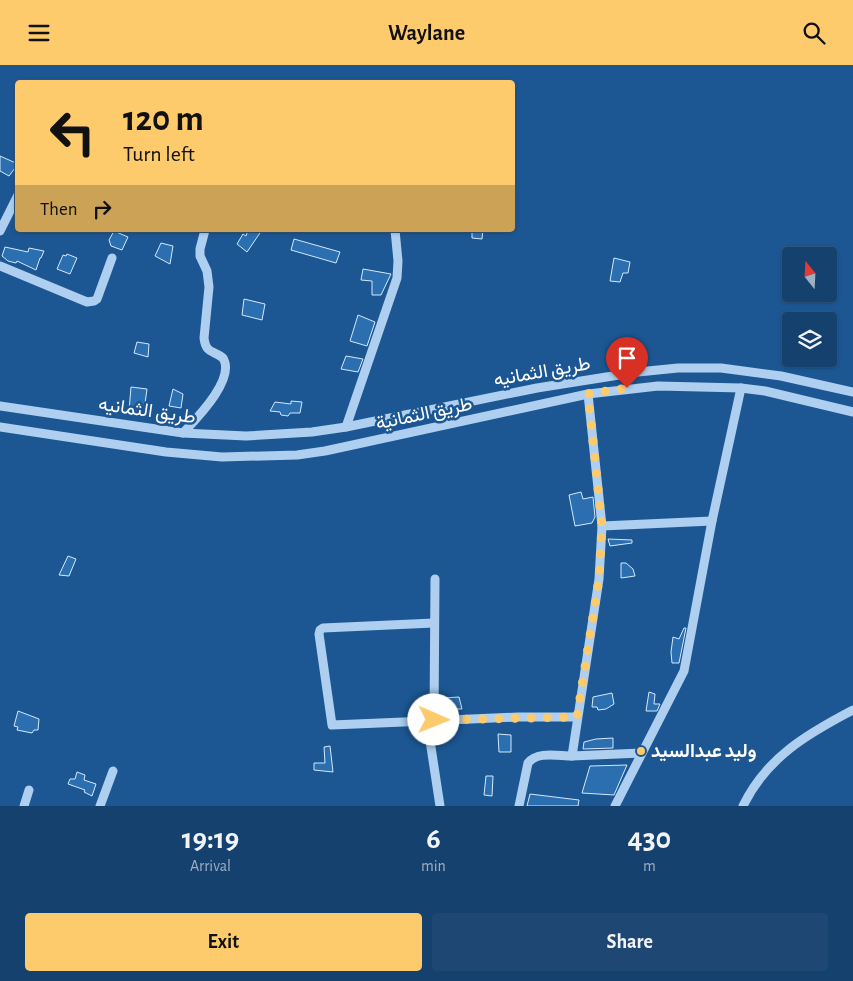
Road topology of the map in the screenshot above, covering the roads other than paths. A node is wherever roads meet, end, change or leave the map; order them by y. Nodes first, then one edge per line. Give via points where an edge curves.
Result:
1 (15, 201) edge
2 (0, 231) edge
3 (204, 232) edge
4 (395, 232) edge
5 (112, 258) dead end
6 (0, 266) edge
7 (741, 388) junction
8 (853, 392) edge
9 (588, 394) junction
10 (0, 406) edge
11 (853, 412) edge
12 (0, 427) edge
13 (346, 427) junction
14 (183, 433) junction
15 (712, 521) junction
16 (602, 526) junction
17 (435, 579) dead end
18 (434, 623) junction
19 (853, 710) edge
20 (577, 717) junction
21 (430, 720) junction
22 (641, 753) junction
23 (572, 756) junction
24 (113, 771) dead end
25 (29, 790) dead end
26 (24, 806) edge
27 (100, 806) edge
28 (440, 806) edge
29 (519, 806) edge
30 (616, 806) edge
31 (743, 806) edge

1 - 2 street
3 - 14 street via 200,256 208,278 205,346 223,358 226,365 223,380 214,396
4 - 13 street via 397,278
5 - 6 street via 97,299 91,302
7 - 9 street, طريق الثمانية via 658,386
7 - 11 street, طريق الثمانية
7 - 15 street
8 - 13 street, طريق الثمانيه via 781,376 721,368 678,368 537,388
9 - 12 street, طريق الثمانية via 297,455 213,457
9 - 16 street
10 - 14 street, طريق الثمانيه
13 - 14 street, طريق الثمانيه via 312,433 246,437
15 - 16 street
15 - 22 street via 684,671
16 - 20 street via 599,579
17 - 18 street
18 - 21 street
18 - 21 street via 323,628 319,634 332,725
19 - 31 street via 792,746 756,783
20 - 21 street
20 - 23 street
21 - 28 street
22 - 23 street
22 - 30 street
23 - 29 street via 532,758 528,763
24 - 27 street
25 - 26 street

